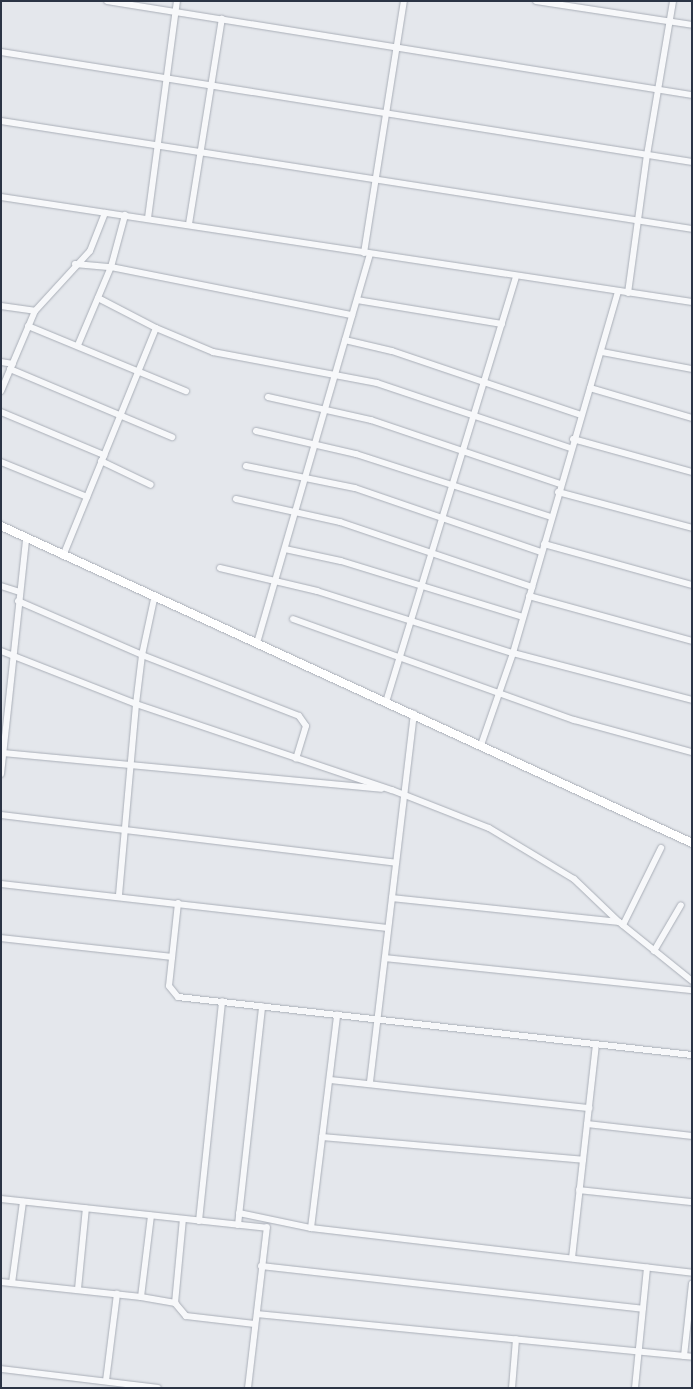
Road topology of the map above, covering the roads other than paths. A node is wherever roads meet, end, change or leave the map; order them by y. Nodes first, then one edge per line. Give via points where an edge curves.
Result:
1 (107, 1) edge
2 (177, 1) edge
3 (404, 1) edge
4 (536, 1) edge
5 (673, 1) edge
6 (176, 12) junction
7 (222, 19) junction
8 (670, 21) junction
9 (692, 25) edge
10 (396, 47) junction
11 (1, 52) edge
12 (167, 79) junction
13 (211, 86) junction
14 (658, 90) junction
15 (692, 95) edge
16 (385, 115) junction
17 (1, 121) edge
18 (158, 146) junction
19 (201, 152) junction
20 (646, 154) junction
21 (692, 162) edge
22 (375, 180) junction
23 (1, 198) edge
24 (105, 213) junction
25 (125, 215) junction
26 (148, 218) junction
27 (639, 221) junction
28 (189, 224) junction
29 (692, 229) edge
30 (367, 254) junction
31 (74, 264) junction
32 (111, 267) junction
33 (516, 278) junction
34 (618, 291) junction
35 (628, 293) junction
36 (98, 298) junction
37 (356, 300) junction
38 (692, 302) edge
39 (1, 306) edge
40 (35, 311) junction
41 (352, 315) junction
42 (502, 324) junction
43 (28, 326) junction
44 (156, 328) junction
45 (345, 340) junction
46 (78, 346) junction
47 (602, 352) junction
48 (1, 362) edge
49 (11, 367) junction
50 (692, 369) edge
51 (139, 373) junction
52 (334, 377) junction
53 (484, 382) junction
54 (590, 388) junction
55 (1, 390) edge
56 (186, 391) dead end
57 (268, 397) dead end
58 (325, 408) junction
59 (1, 412) edge
60 (120, 415) junction
61 (581, 415) junction
62 (474, 416) junction
63 (692, 418) edge
64 (256, 431) dead end
65 (172, 436) dead end
66 (573, 438) junction
67 (315, 443) junction
68 (570, 448) junction
69 (464, 451) junction
70 (103, 458) junction
71 (1, 462) edge
72 (246, 466) dead end
73 (692, 472) edge
74 (305, 478) junction
75 (560, 484) junction
76 (151, 485) dead end
77 (453, 485) junction
78 (558, 492) junction
79 (87, 497) junction
80 (236, 499) dead end
81 (295, 514) junction
82 (551, 517) junction
83 (442, 520) junction
84 (1, 526) edge
85 (692, 528) edge
86 (26, 538) junction
87 (544, 544) junction
88 (284, 549) junction
89 (541, 552) junction
90 (432, 555) junction
91 (63, 556) junction
92 (220, 568) dead end
93 (275, 580) junction
94 (692, 585) edge
95 (1, 586) edge
96 (532, 587) junction
97 (422, 588) junction
98 (20, 592) junction
99 (529, 596) junction
100 (154, 599) junction
101 (18, 602) junction
102 (523, 617) junction
103 (293, 619) dead end
104 (411, 623) junction
105 (692, 641) edge
106 (257, 643) junction
107 (1, 651) edge
108 (513, 653) junction
109 (142, 655) junction
110 (13, 656) junction
111 (402, 658) junction
112 (498, 694) junction
113 (692, 700) edge
114 (386, 702) junction
115 (136, 704) junction
116 (414, 714) junction
117 (4, 725) edge
118 (481, 745) junction
119 (692, 752) edge
120 (4, 753) junction
121 (296, 758) junction
122 (130, 768) junction
123 (1, 774) edge
124 (392, 790) junction
125 (404, 795) junction
126 (1, 815) edge
127 (124, 832) junction
128 (692, 844) edge
129 (661, 848) dead end
130 (396, 863) junction
131 (1, 884) edge
132 (119, 895) junction
133 (392, 898) junction
134 (178, 903) junction
135 (681, 905) dead end
136 (621, 924) junction
137 (388, 928) junction
138 (1, 938) edge
139 (654, 951) junction
140 (172, 957) junction
141 (385, 958) junction
142 (692, 981) edge
143 (692, 990) edge
144 (222, 1001) junction
145 (262, 1006) junction
146 (337, 1015) junction
147 (377, 1020) junction
148 (596, 1044) junction
149 (692, 1055) edge
150 (331, 1080) junction
151 (370, 1082) junction
152 (589, 1108) junction
153 (587, 1124) junction
154 (692, 1136) edge
155 (322, 1137) junction
156 (583, 1160) junction
157 (579, 1190) junction
158 (1, 1199) edge
159 (23, 1202) junction
160 (692, 1202) edge
161 (86, 1208) junction
162 (239, 1213) junction
163 (151, 1216) junction
164 (183, 1219) junction
165 (199, 1220) junction
166 (267, 1220) junction
167 (238, 1225) junction
168 (266, 1228) junction
169 (311, 1228) junction
170 (572, 1258) junction
171 (261, 1266) junction
172 (647, 1268) junction
173 (692, 1273) edge
174 (1, 1282) edge
175 (12, 1283) junction
176 (692, 1283) edge
177 (78, 1289) junction
178 (117, 1294) junction
179 (141, 1297) junction
180 (174, 1303) junction
181 (643, 1309) junction
182 (690, 1313) edge
183 (257, 1314) junction
184 (256, 1324) junction
185 (516, 1339) junction
186 (639, 1351) junction
187 (684, 1356) junction
188 (692, 1357) edge
189 (1, 1369) edge
190 (110, 1384) edge
191 (158, 1388) edge
192 (248, 1388) edge
193 (512, 1388) edge
194 (635, 1388) edge

1 - 6 street
2 - 6 street
3 - 10 street
4 - 8 street
5 - 8 street
6 - 7 street
6 - 12 street
7 - 10 street
7 - 13 street
8 - 9 street
8 - 14 street
10 - 14 street
10 - 16 street
11 - 12 street
12 - 13 street
12 - 18 street
13 - 16 street
13 - 19 street
14 - 15 street
14 - 20 street
16 - 20 street
16 - 22 street
17 - 18 street
18 - 19 street
18 - 26 street
19 - 22 street
19 - 28 street
20 - 21 street
20 - 27 street
22 - 27 street
22 - 30 street
23 - 24 street
24 - 25 street
24 - 31 street via 90,250
25 - 26 street
25 - 32 street
26 - 28 street
27 - 29 street
27 - 35 street
28 - 30 street
30 - 33 street
30 - 37 street
31 - 32 street
31 - 40 street
32 - 36 street
32 - 41 street
33 - 34 street
33 - 42 street
34 - 35 street
34 - 47 street
35 - 38 street
36 - 44 street
36 - 46 street
37 - 41 street
37 - 42 street
39 - 40 street
40 - 43 street
41 - 45 street
42 - 53 street
43 - 46 street
43 - 49 street
44 - 51 street
44 - 52 street via 213,352
45 - 52 street
45 - 53 street via 392,351
46 - 51 street
47 - 50 street
47 - 54 street
48 - 49 street
49 - 55 street
49 - 60 street
51 - 56 street
51 - 60 street
52 - 58 street
52 - 62 street via 377,384
53 - 61 street
53 - 62 street
54 - 61 street
54 - 63 street
57 - 58 street
58 - 67 street
58 - 69 street
59 - 70 street
60 - 65 street
60 - 70 street
61 - 66 street
62 - 68 street
62 - 69 street
64 - 67 street
66 - 68 street
66 - 73 street
67 - 74 street
67 - 77 street
68 - 75 street
69 - 75 street
69 - 77 street
70 - 76 street
70 - 79 street
71 - 79 street
72 - 74 street
74 - 81 street
74 - 83 street via 355,488
75 - 78 street
77 - 82 street
77 - 83 street
78 - 82 street
78 - 85 street
79 - 91 street
80 - 81 street
81 - 88 street
81 - 90 street via 340,522
82 - 87 street
83 - 89 street
83 - 90 street
84 - 86 main road
86 - 91 main road
86 - 98 street
87 - 89 street
87 - 94 street
88 - 93 street
88 - 97 street via 341,562
89 - 96 street
90 - 96 street
90 - 97 street
91 - 100 main road
92 - 93 street
93 - 104 street
93 - 106 street
95 - 98 street
96 - 99 street
97 - 102 street
97 - 104 street
98 - 101 street
99 - 102 street
99 - 105 street
100 - 106 main road
100 - 109 street
101 - 109 street
101 - 110 street
102 - 108 street
103 - 111 street
104 - 108 street
104 - 111 street
106 - 114 main road
107 - 110 street
108 - 112 street
108 - 113 street
109 - 115 street
109 - 121 street via 299,716 306,726
110 - 115 street
110 - 117 street
111 - 112 street
111 - 114 street
112 - 118 street
112 - 119 street via 574,720
114 - 116 main road
115 - 121 street
115 - 122 street
116 - 118 main road
116 - 125 street
117 - 120 street
118 - 128 main road
120 - 122 street
120 - 123 street
121 - 124 street
122 - 124 street
122 - 127 street
124 - 125 street
125 - 130 street
125 - 136 street via 489,828 574,880
126 - 127 street
127 - 130 street
127 - 132 street
129 - 136 street
130 - 133 street
131 - 132 street
132 - 134 street
133 - 136 street
133 - 137 street
134 - 137 street
134 - 140 street
135 - 139 street
136 - 139 street
137 - 141 street
138 - 140 street
139 - 142 street
140 - 144 street via 171,992 178,997
141 - 143 street
141 - 147 street
144 - 145 street
144 - 165 street
145 - 146 street
145 - 162 street
146 - 147 street
146 - 150 street
147 - 148 street
147 - 151 street
148 - 149 street
148 - 152 street
150 - 151 street
150 - 155 street
151 - 152 street
152 - 153 street
153 - 154 street
153 - 156 street
155 - 156 street
155 - 169 street
156 - 157 street
157 - 160 street
157 - 170 street
158 - 159 street
159 - 161 street
159 - 175 street
161 - 163 street
161 - 177 street
162 - 166 street
162 - 167 street
163 - 164 street
163 - 179 street
164 - 165 street
164 - 180 street
165 - 167 street
166 - 168 street
166 - 169 street
167 - 168 street
168 - 171 street
169 - 170 street
170 - 172 street
171 - 181 street
171 - 183 street
172 - 173 street
172 - 181 street
174 - 175 street
175 - 177 street
176 - 182 street
177 - 178 street
178 - 179 street
178 - 190 street
179 - 180 street
180 - 184 street via 186,1316
181 - 186 street
182 - 187 street
183 - 184 street
183 - 185 street
184 - 192 street
185 - 186 street
185 - 193 street
186 - 187 street
186 - 194 street
187 - 188 street
189 - 190 street
190 - 191 street

